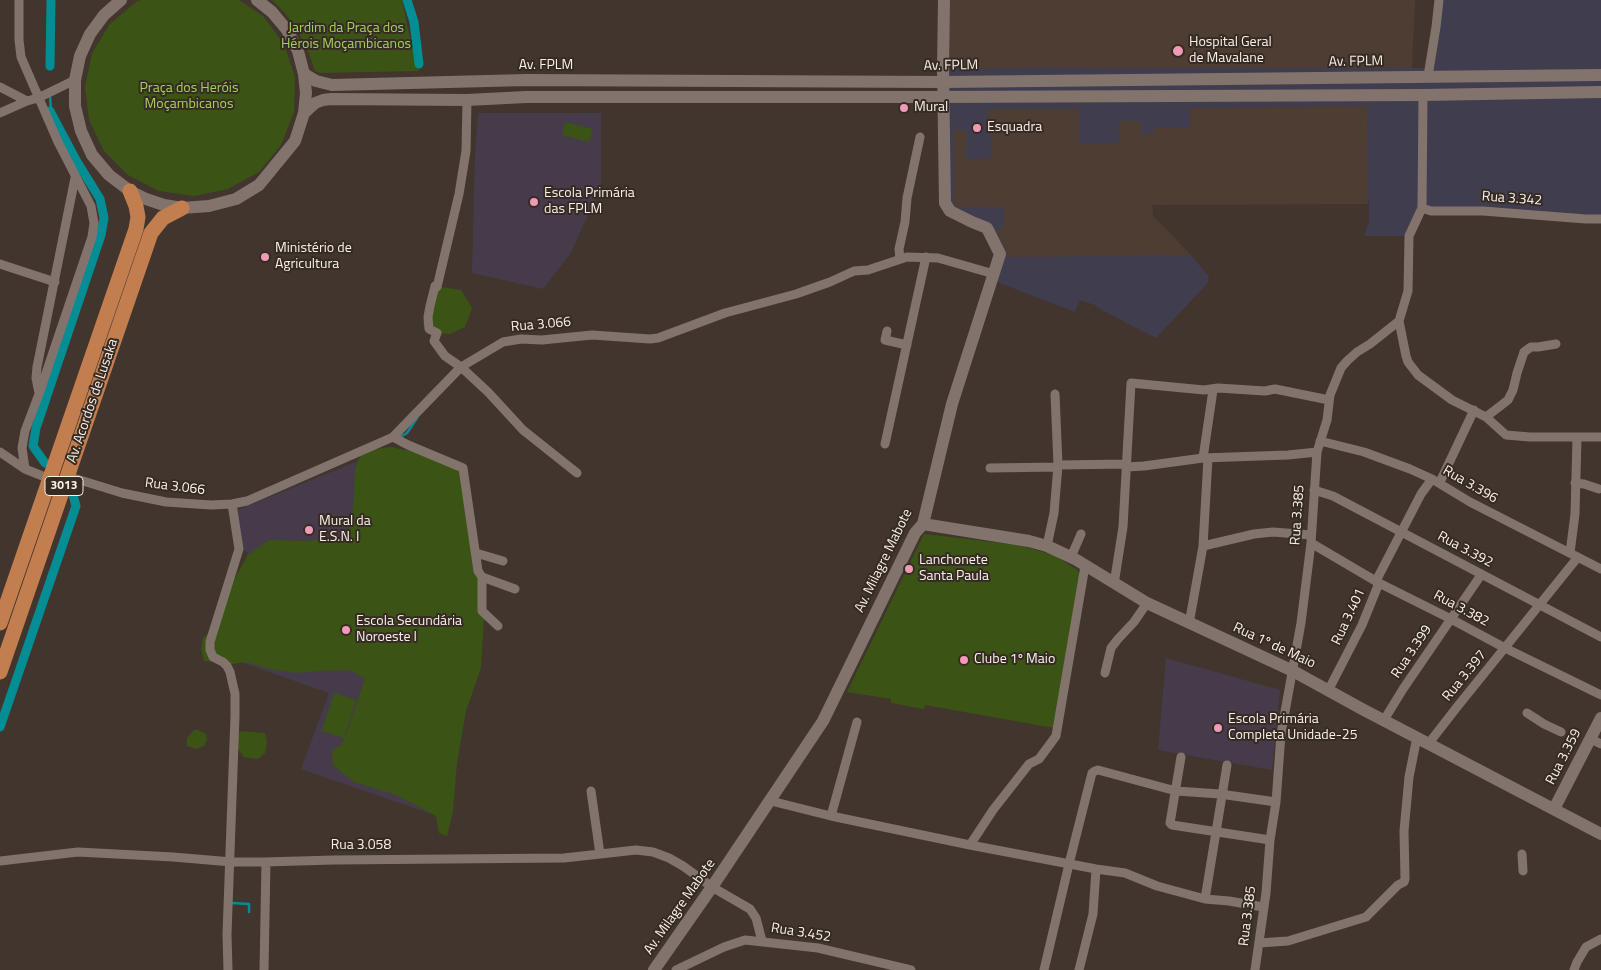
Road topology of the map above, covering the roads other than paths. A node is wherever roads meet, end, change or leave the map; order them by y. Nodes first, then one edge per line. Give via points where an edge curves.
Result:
1 (19, 0) edge
2 (121, 0) edge
3 (257, 0) edge
4 (944, 0) edge
5 (1439, 0) edge
6 (304, 74) junction
7 (1601, 75) edge
8 (1428, 76) junction
9 (1483, 76) junction
10 (75, 80) junction
11 (943, 82) junction
12 (0, 88) edge
13 (1601, 92) edge
14 (1483, 93) junction
15 (1422, 94) junction
16 (944, 97) junction
17 (38, 98) junction
18 (27, 100) junction
19 (468, 100) junction
20 (304, 113) junction
21 (0, 114) edge
22 (920, 137) dead end
23 (75, 178) junction
24 (130, 191) junction
25 (182, 208) junction
26 (1422, 208) junction
27 (1601, 218) edge
28 (926, 257) junction
29 (900, 259) junction
30 (0, 264) edge
31 (994, 274) junction
32 (55, 282) junction
33 (48, 316) junction
34 (64, 319) junction
35 (1399, 321) junction
36 (887, 332) dead end
37 (1556, 344) dead end
38 (907, 345) junction
39 (461, 367) junction
40 (1213, 390) junction
41 (39, 394) junction
42 (1055, 394) dead end
43 (1329, 400) junction
44 (1474, 410) junction
45 (1486, 417) junction
46 (393, 437) junction
47 (1601, 437) edge
48 (1576, 438) junction
49 (1320, 441) junction
50 (885, 444) dead end
51 (0, 452) edge
52 (1317, 452) junction
53 (1205, 458) junction
54 (1127, 465) junction
55 (1057, 466) junction
56 (990, 468) dead end
57 (25, 469) junction
58 (577, 473) dead end
59 (67, 476) junction
60 (50, 479) junction
61 (1436, 481) junction
62 (1576, 483) junction
63 (1314, 490) junction
64 (1599, 490) dead end
65 (232, 504) junction
66 (923, 524) junction
67 (1401, 532) junction
68 (1081, 534) dead end
69 (1311, 539) junction
70 (1047, 546) junction
71 (1204, 546) junction
72 (476, 553) junction
73 (1574, 555) junction
74 (1071, 557) junction
75 (504, 561) dead end
76 (1085, 566) junction
77 (1601, 569) edge
78 (1481, 575) junction
79 (482, 577) junction
80 (1378, 582) junction
81 (1114, 584) junction
82 (515, 589) dead end
83 (1147, 603) junction
84 (1540, 605) junction
85 (1451, 619) junction
86 (0, 623) edge
87 (1190, 624) junction
88 (498, 626) dead end
89 (1601, 637) edge
90 (1505, 648) junction
91 (1293, 671) junction
92 (0, 672) edge
93 (1105, 673) dead end
94 (1329, 689) junction
95 (1601, 696) edge
96 (1527, 713) dead end
97 (1601, 718) edge
98 (1384, 720) junction
99 (857, 722) dead end
100 (1561, 732) dead end
101 (1417, 737) junction
102 (1596, 741) edge
103 (1429, 744) junction
104 (1181, 757) dead end
105 (1227, 765) dead end
106 (591, 791) dead end
107 (1176, 791) junction
108 (1223, 795) junction
109 (770, 801) junction
110 (1276, 802) junction
111 (1554, 809) junction
112 (831, 816) junction
113 (1216, 833) junction
114 (1601, 834) edge
115 (1270, 840) junction
116 (970, 845) junction
117 (600, 854) junction
118 (1522, 854) dead end
119 (0, 861) edge
120 (230, 862) junction
121 (266, 862) junction
122 (1069, 864) junction
123 (1096, 869) junction
124 (1523, 870) dead end
125 (712, 887) junction
126 (1205, 898) junction
127 (1263, 907) junction
128 (1601, 939) edge
129 (762, 941) junction
130 (1259, 943) junction
131 (228, 970) edge
132 (264, 970) edge
133 (654, 970) edge
134 (676, 970) edge
135 (911, 970) edge
136 (1044, 970) edge
137 (1079, 970) edge
138 (1255, 970) edge
139 (1574, 970) edge

1 - 17 street via 21,57
2 - 10 main road via 90,34 80,56
3 - 6 main road via 287,30 298,51
4 - 11 main road, Av. Milagre Mabote
5 - 8 street
6 - 11 main road, Av. FPLM via 316,81 332,84 526,80
6 - 20 main road
7 - 9 main road, Av. FPLM
8 - 9 main road, Av. FPLM
8 - 11 main road, Av. FPLM
9 - 14 main road
10 - 17 street
10 - 24 main road via 75,106 81,131 92,155 109,175
11 - 16 main road, Av. Milagre Mabote
12 - 18 street
13 - 14 main road
14 - 15 main road
15 - 16 main road
15 - 26 street
16 - 19 main road via 526,97
16 - 31 main road, Av. Milagre Mabote via 945,203 950,211 987,228 1000,254
17 - 18 street
17 - 23 street
18 - 21 street
19 - 20 main road via 331,99 315,103
19 - 39 street via 466,151 459,194 428,317 429,329 437,333 434,341 445,356
20 - 25 main road via 295,141 259,185 236,199
22 - 29 street via 907,198
23 - 32 street
23 - 34 street via 91,206 94,223
24 - 25 main road via 164,205
24 - 60 main road, Av. Acordos de Lusaka / 3013 via 138,217 136,229
25 - 59 main road, Av. Acordos de Lusaka / 3013 via 163,218 151,233
26 - 27 street, Rua 3.342
26 - 35 street via 1409,236 1408,291
28 - 29 street, Rua 3.066
28 - 31 street, Rua 3.066
28 - 38 street
29 - 39 street, Rua 3.066 via 868,270 854,271 796,294 725,312 658,338 592,335 521,339 503,342
30 - 32 street
31 - 66 main road, Av. Milagre Mabote via 952,404
32 - 33 street
33 - 34 street
33 - 41 street via 37,367
34 - 41 street
35 - 43 street, Rua 3.385 via 1346,361
35 - 44 street via 1408,362 1418,375 1452,400
36 - 38 street via 885,340
37 - 45 street via 1531,347 1524,352 1508,400
38 - 50 street
39 - 46 street, Rua 3.066
39 - 58 street via 523,430
40 - 43 street via 1275,389
40 - 53 street
40 - 54 street via 1131,383
41 - 57 street via 25,431 22,448
42 - 55 street
43 - 49 street, Rua 3.385
44 - 45 street
44 - 61 street, Rua 3.401
45 - 48 street via 1506,435
46 - 65 street, Rua 3.066 via 247,501
46 - 72 street via 463,468
47 - 48 street
48 - 62 street
49 - 52 street, Rua 3.385
49 - 61 street, Rua 3.396 via 1364,452
51 - 57 street
52 - 53 street
52 - 63 street, Rua 3.385
53 - 54 street via 1144,466
53 - 71 street
54 - 55 street
54 - 81 street
55 - 56 street
55 - 70 street via 1054,513
57 - 60 street
59 - 65 street, Rua 3.066 via 166,502
59 - 92 main road, Av. Acordos de Lusaka / 3013
60 - 86 main road, Av. Acordos de Lusaka / 3013
61 - 67 street, Rua 3.401 via 1422,494
61 - 73 street, Rua 3.396
62 - 64 street
62 - 73 street
63 - 67 street, Rua 3.392 via 1333,496
63 - 69 street, Rua 3.385
65 - 120 street via 239,549 210,642 213,657 223,662 230,672 235,694
66 - 70 main road, Rua 1º de Maio
66 - 109 main road, Av. Milagre Mabote via 908,548 823,721
67 - 78 street, Rua 3.392
67 - 80 street, Rua 3.401
68 - 74 street
69 - 71 street via 1273,532
69 - 80 street, Rua 3.382
69 - 91 street, Rua 3.385
70 - 74 main road, Rua 1º de Maio
71 - 87 street
72 - 75 street
72 - 79 street
73 - 77 street, Rua 3.396
73 - 84 street, Rua 3.397
74 - 76 main road, Rua 1º de Maio
76 - 81 main road, Rua 1º de Maio
76 - 116 street via 1056,736 1040,759 1029,764
78 - 84 street, Rua 3.392
78 - 85 street, Rua 3.399
79 - 82 street
79 - 88 street via 482,611
80 - 85 street, Rua 3.382
80 - 94 street, Rua 3.401 via 1362,626
81 - 83 main road, Rua 1º de Maio
83 - 87 main road, Rua 1º de Maio
83 - 93 street via 1111,648
84 - 89 street, Rua 3.392
84 - 90 street, Rua 3.397
85 - 90 street, Rua 3.382
85 - 98 street, Rua 3.399
87 - 91 main road, Rua 1º de Maio
90 - 95 street, Rua 3.382
90 - 103 street, Rua 3.397
91 - 94 main road, Rua 1º de Maio
91 - 110 street, Rua 3.385 via 1281,734
94 - 98 main road, Rua 1º de Maio
96 - 100 street
97 - 102 main road, Rua 3.359
98 - 101 main road, Rua 1º de Maio
99 - 112 street
101 - 103 main road, Rua 1º de Maio
101 - 130 street via 1404,831 1404,882 1366,917 1288,941
102 - 111 main road, Rua 3.359
103 - 111 main road, Rua 1º de Maio
104 - 107 street
105 - 108 street
106 - 117 street
107 - 108 street
107 - 113 street via 1172,826
107 - 122 street via 1098,770 1092,773
108 - 110 street
108 - 113 street
109 - 112 street
109 - 125 main road, Av. Milagre Mabote
110 - 115 street, Rua 3.385
111 - 114 main road, Rua 1º de Maio
112 - 116 street
113 - 115 street
113 - 126 street
115 - 127 street, Rua 3.385
116 - 122 street
117 - 121 street, Rua 3.058 via 556,858
117 - 125 street, Rua 3.058 via 636,850 653,852 683,866
118 - 124 street
119 - 120 street, Rua 3.058 via 78,852
120 - 121 street, Rua 3.058
120 - 131 street
121 - 132 street
122 - 123 street
122 - 136 street
123 - 126 street via 1125,873 1157,886
123 - 137 street via 1092,914
125 - 129 street, Rua 3.452 via 754,913
125 - 133 main road, Av. Milagre Mabote
126 - 127 street
127 - 130 street, Rua 3.385
128 - 139 street via 1586,947
129 - 134 street via 745,940 724,947
129 - 135 street, Rua 3.452 via 818,948
130 - 138 street, Rua 3.385

